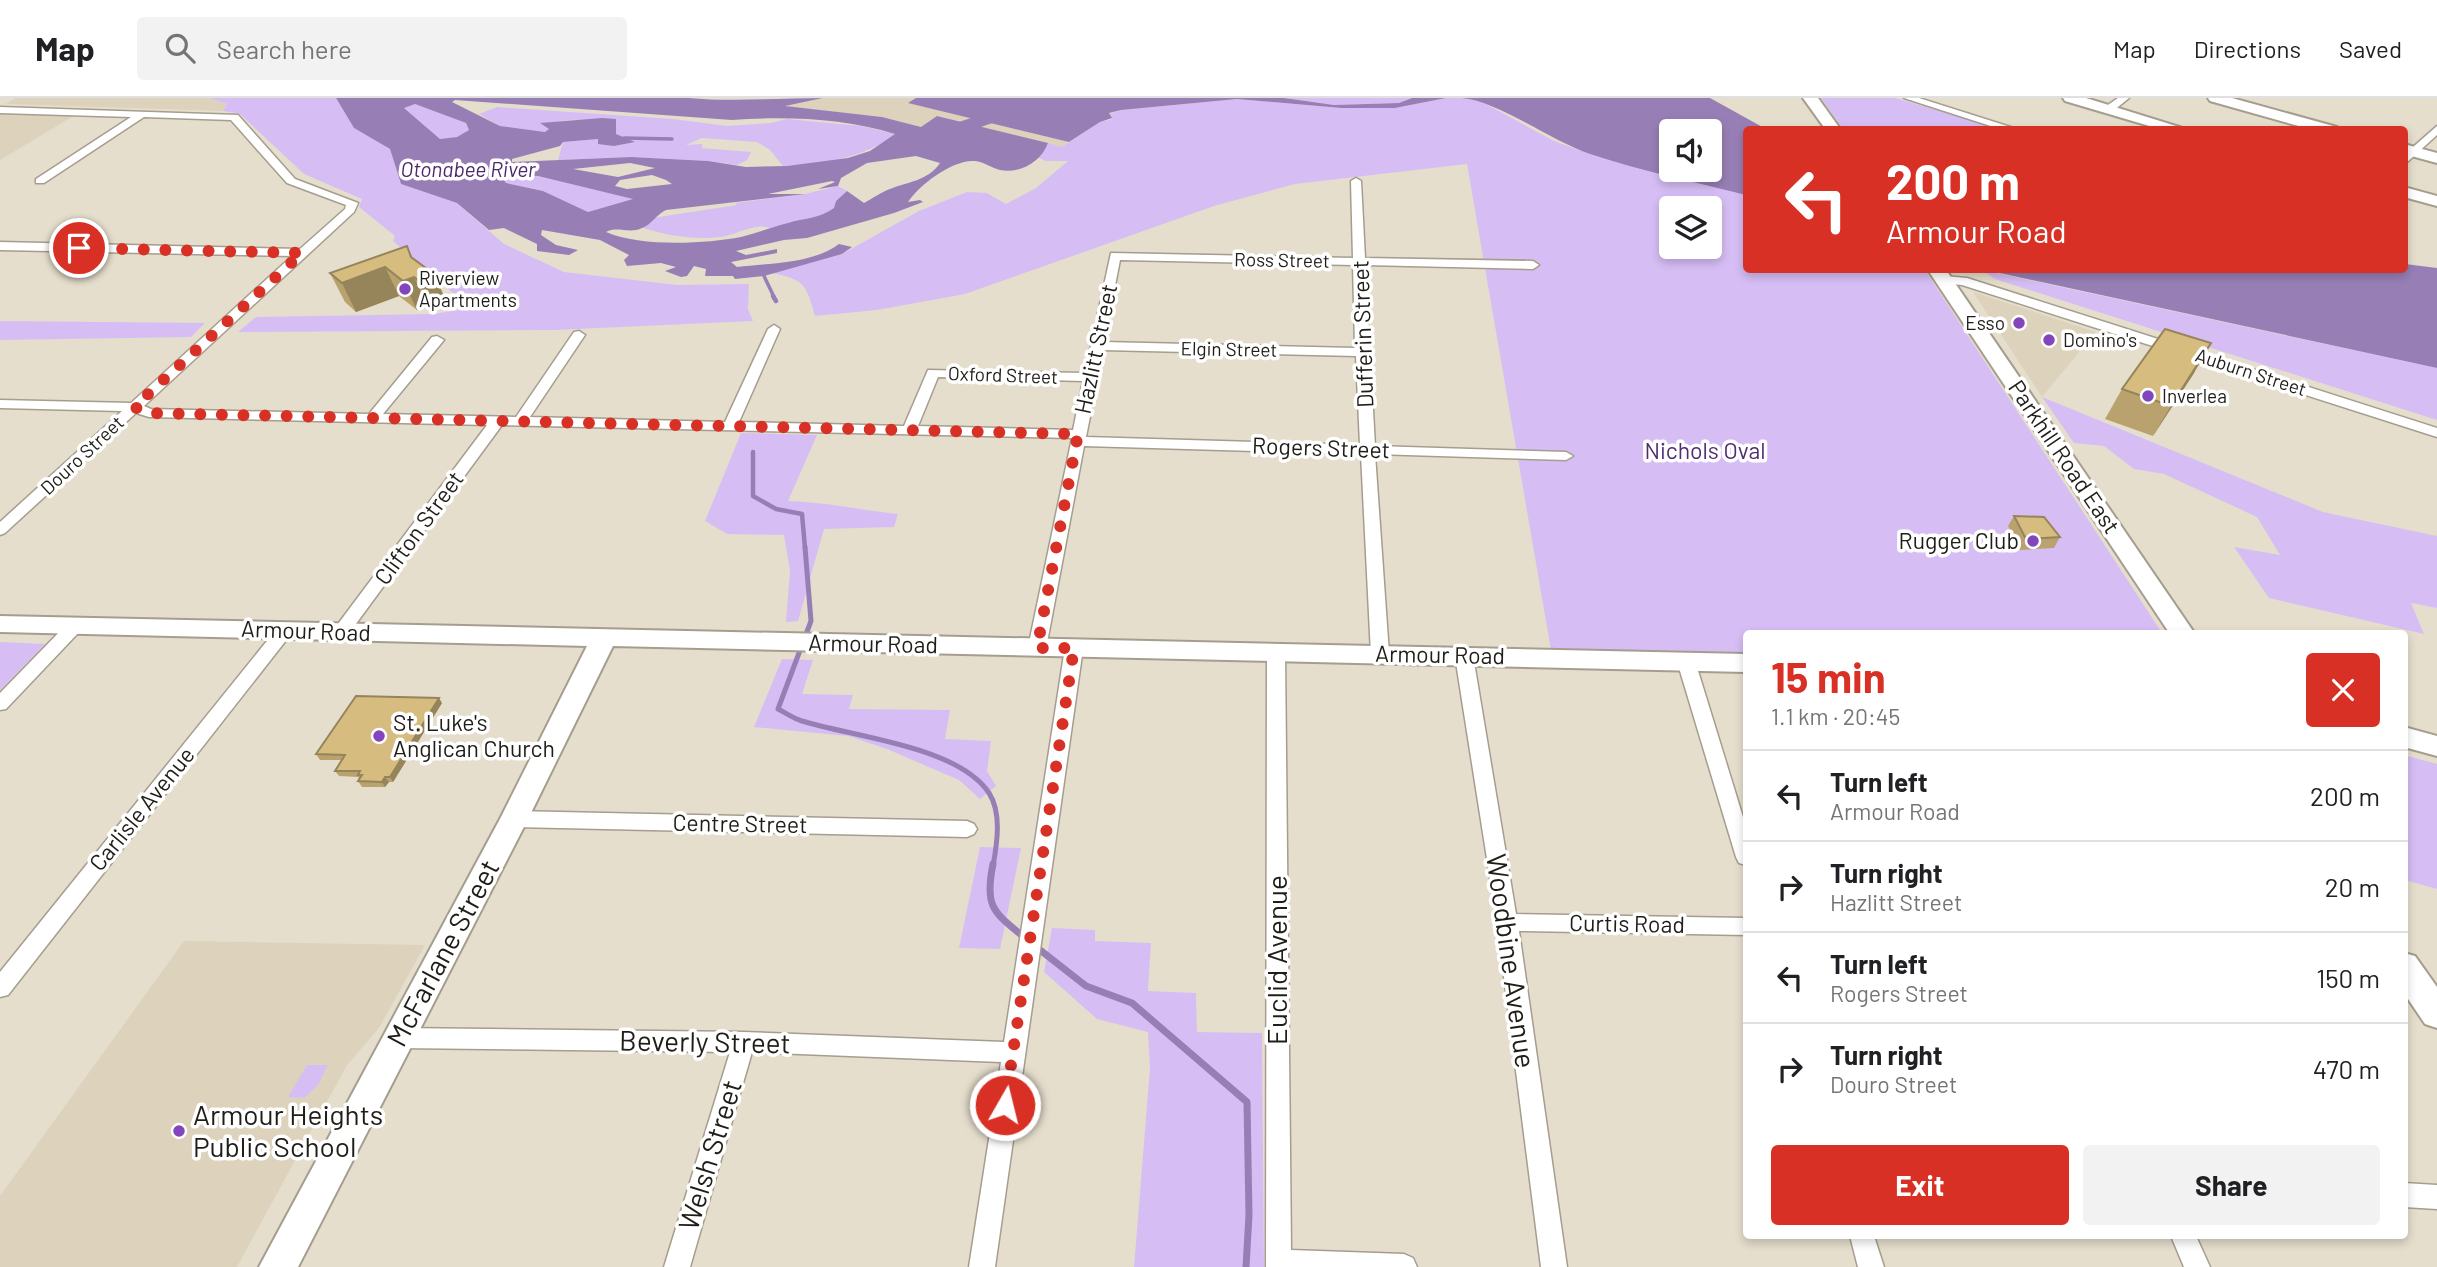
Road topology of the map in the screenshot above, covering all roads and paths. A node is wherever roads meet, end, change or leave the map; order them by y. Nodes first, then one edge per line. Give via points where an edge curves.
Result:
1 (1810, 98) edge
2 (1909, 98) edge
3 (2070, 98) edge
4 (2124, 98) edge
5 (2215, 98) edge
6 (2109, 109) junction
7 (0, 110) edge
8 (144, 113) junction
9 (1830, 126) edge
10 (2002, 126) edge
11 (2149, 126) edge
12 (2317, 126) edge
13 (2437, 129) edge
14 (2408, 154) edge
15 (2437, 158) edge
16 (40, 181) dead end
17 (1356, 181) dead end
18 (2408, 193) edge
19 (2437, 201) edge
20 (0, 246) edge
21 (302, 253) junction
22 (1115, 256) joint
23 (1360, 262) junction
24 (1533, 265) dead end
25 (1941, 275) edge
26 (774, 329) dead end
27 (579, 335) dead end
28 (437, 340) dead end
29 (1097, 346) junction
30 (1362, 352) junction
31 (1091, 377) junction
32 (0, 404) edge
33 (134, 407) junction
34 (372, 419) junction
35 (496, 423) junction
36 (519, 423) junction
37 (731, 425) junction
38 (911, 429) junction
39 (2437, 433) edge
40 (1078, 438) junction
41 (1367, 449) junction
42 (1566, 456) dead end
43 (0, 530) edge
44 (0, 624) edge
45 (76, 625) junction
46 (285, 630) junction
47 (2180, 630) edge
48 (341, 632) junction
49 (604, 638) junction
50 (788, 642) joint
51 (821, 643) joint
52 (1037, 648) junction
53 (1074, 648) junction
54 (1276, 652) junction
55 (1380, 654) junction
56 (1464, 656) junction
57 (1686, 661) junction
58 (1743, 663) edge
59 (0, 704) edge
60 (2408, 738) edge
61 (2437, 746) edge
62 (514, 818) junction
63 (967, 829) dead end
64 (1743, 847) edge
65 (1507, 922) junction
66 (1743, 926) edge
67 (2408, 972) edge
68 (0, 988) edge
69 (2437, 1014) edge
70 (398, 1038) junction
71 (744, 1042) junction
72 (1013, 1052) junction
73 (2408, 1195) edge
74 (2437, 1197) edge
75 (1863, 1239) edge
76 (2184, 1239) edge
77 (1279, 1265) edge
78 (278, 1267) edge
79 (677, 1267) edge
80 (982, 1267) edge
81 (1404, 1267) edge
82 (1554, 1267) edge
83 (1871, 1267) edge
84 (2197, 1267) edge

1 - 9 main road
2 - 10 street
3 - 6 main road
4 - 6 street
5 - 12 main road
6 - 11 main road
7 - 8 street
8 - 16 street
8 - 21 street, Douro Street via 234,117 291,181 352,203 350,210
13 - 14 street
14 - 15 main road
17 - 23 street, Dufferin Street
18 - 19 main road
20 - 21 street
21 - 33 street, Douro Street
22 - 23 street, Ross Street
22 - 29 street, Hazlitt Street
23 - 24 street, Ross Street
23 - 30 street, Dufferin Street
25 - 39 street, Auburn Street
25 - 47 main road, Parkhill Road East
26 - 37 street
27 - 36 street
28 - 34 street
29 - 30 street, Elgin Street
29 - 31 street, Hazlitt Street
30 - 41 street, Dufferin Street
31 - 38 street, Oxford Street via 933,373
31 - 40 street, Hazlitt Street
32 - 33 street, Rogers Street
33 - 34 street, Rogers Street via 149,413
33 - 43 street, Douro Street
34 - 35 street, Rogers Street
35 - 36 street, Rogers Street
35 - 48 street, Clifton Street
36 - 37 street, Rogers Street
37 - 38 street, Rogers Street
38 - 40 street, Rogers Street
40 - 41 street, Rogers Street
40 - 52 street, Hazlitt Street
41 - 42 street, Rogers Street
41 - 55 street, Dufferin Street
44 - 45 main road, Armour Road
45 - 46 main road, Armour Road
45 - 59 street
46 - 48 main road, Armour Road
46 - 68 street, Carlisle Avenue
48 - 49 main road, Armour Road
49 - 50 main road, Armour Road
49 - 62 main road, McFarlane Street
50 - 51 main road, Armour Road
51 - 52 main road, Armour Road
52 - 53 main road, Armour Road
53 - 54 main road, Armour Road
53 - 72 street
54 - 55 main road, Armour Road
54 - 77 street, Euclid Avenue
55 - 56 main road, Armour Road
56 - 57 main road, Armour Road
56 - 65 street, Woodbine Avenue
57 - 58 main road, Armour Road
57 - 64 street
60 - 61 main road
62 - 63 street, Centre Street
62 - 70 main road, McFarlane Street
65 - 66 street, Curtis Road
65 - 82 street, Woodbine Avenue
67 - 69 main road
70 - 71 street, Beverly Street
70 - 78 main road, McFarlane Street
71 - 72 street, Beverly Street
71 - 79 street, Welsh Street
72 - 80 street
73 - 74 street
75 - 83 street
76 - 84 street
77 - 81 street

